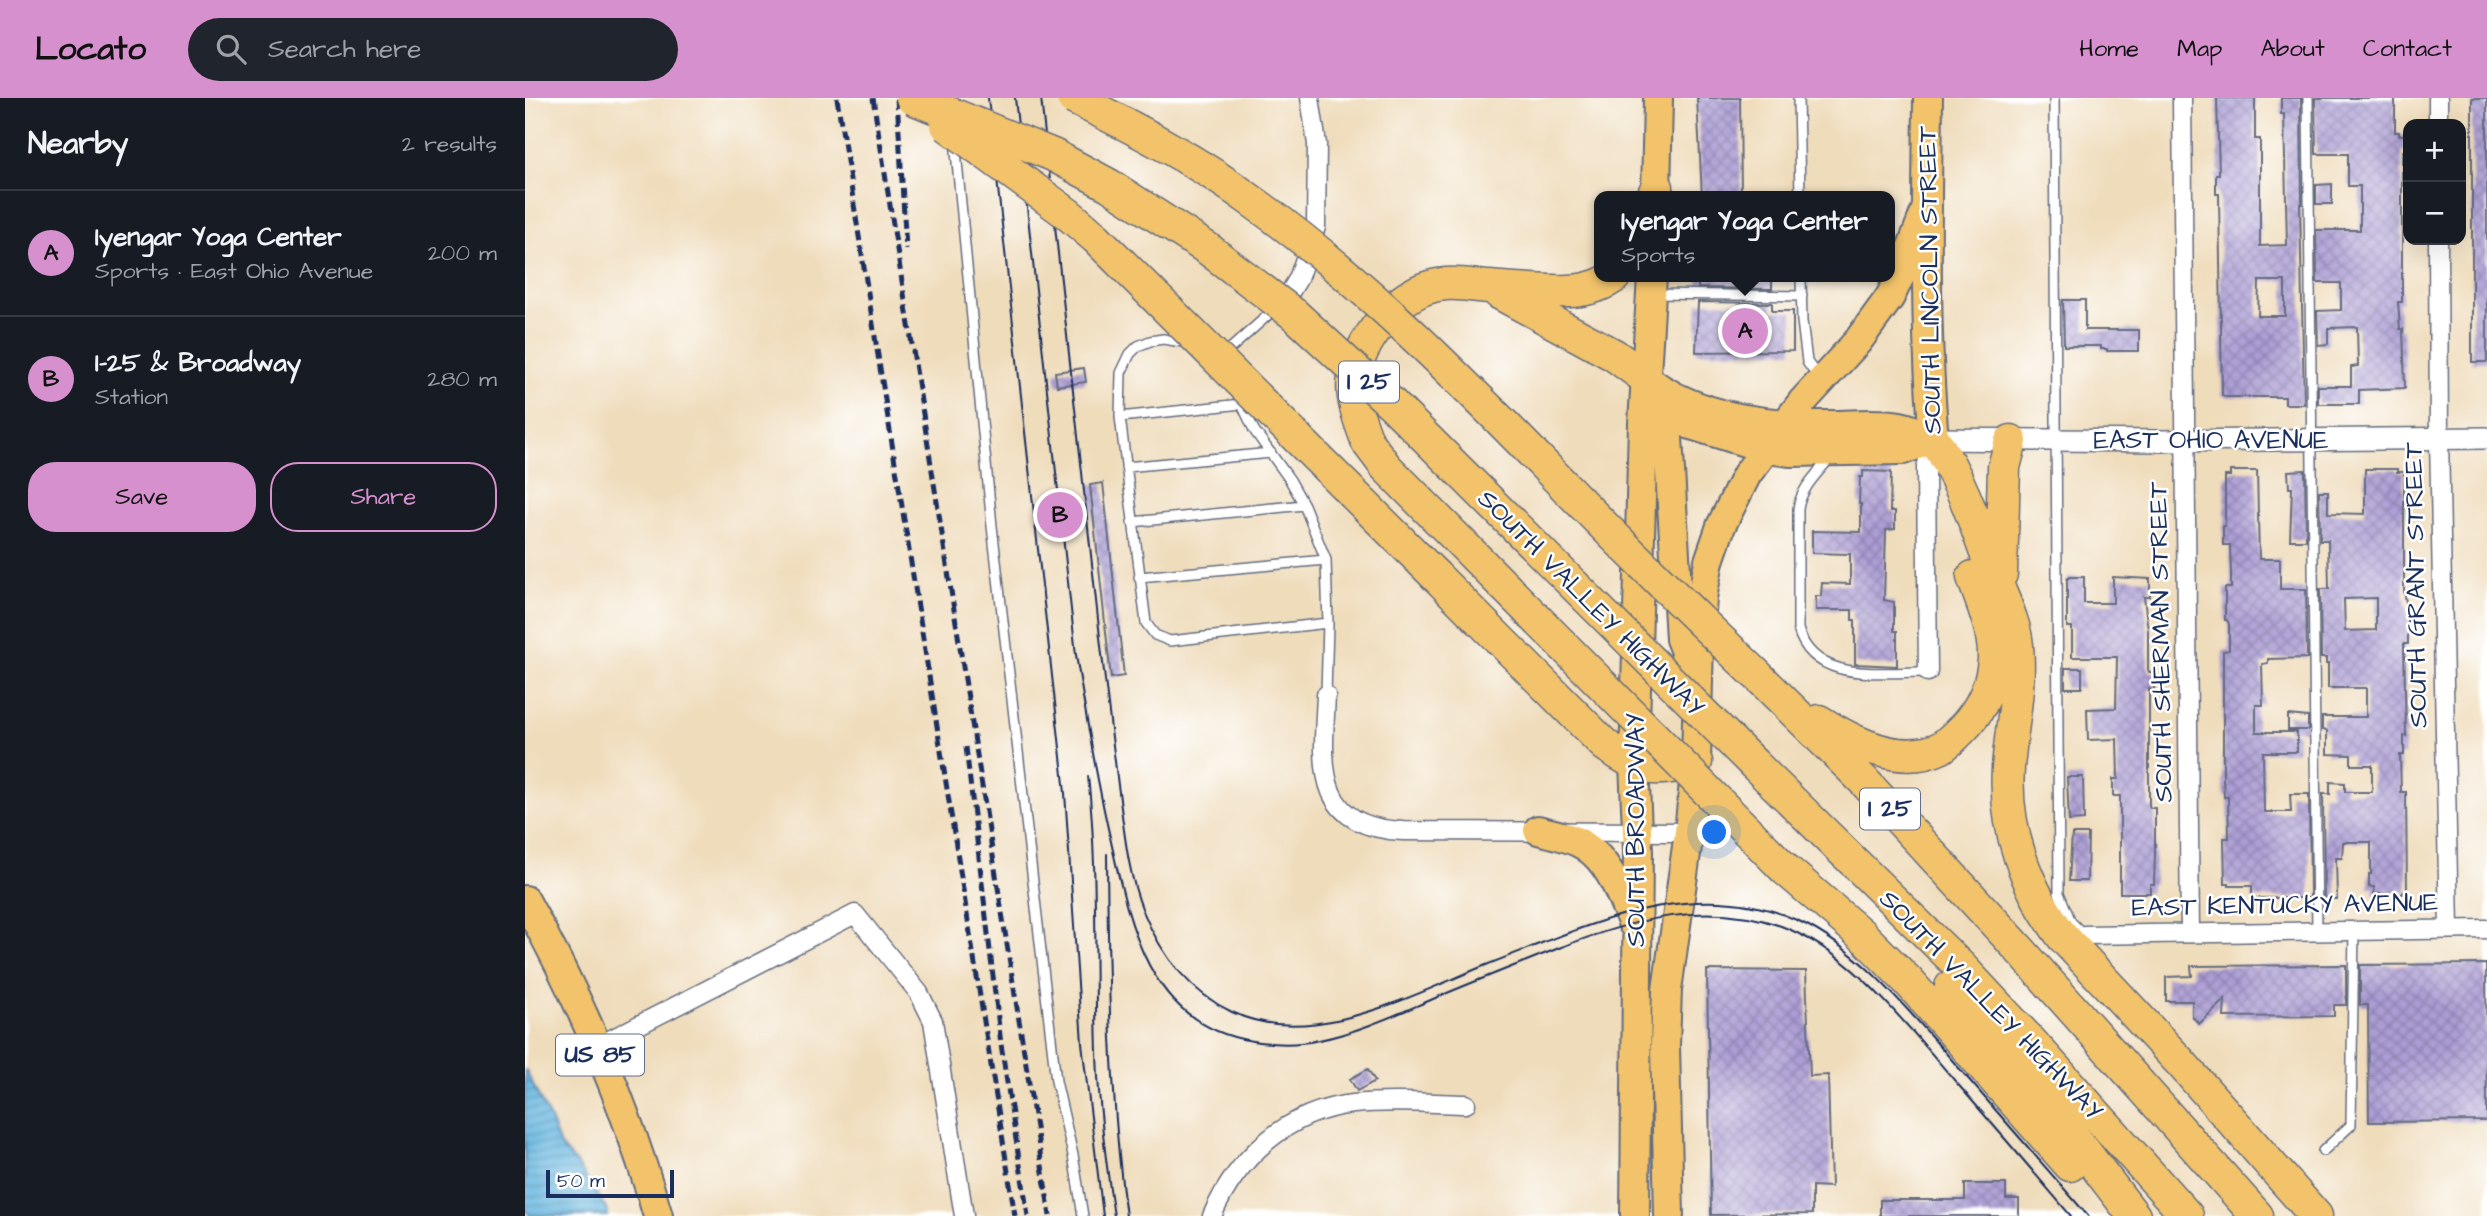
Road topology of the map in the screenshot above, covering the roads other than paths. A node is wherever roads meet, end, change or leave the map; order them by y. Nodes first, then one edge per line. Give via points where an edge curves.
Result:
1 (910, 98) edge
2 (950, 98) edge
3 (1073, 98) edge
4 (1310, 98) edge
5 (1658, 98) edge
6 (1798, 98) edge
7 (1928, 98) edge
8 (2054, 98) edge
9 (2182, 98) edge
10 (2308, 98) edge
11 (2438, 98) edge
12 (2438, 119) edge
13 (1655, 191) edge
14 (1800, 191) edge
15 (1927, 207) junction
16 (2438, 245) edge
17 (1605, 282) edge
18 (1801, 282) edge
19 (1652, 285) edge
20 (1485, 287) junction
21 (1802, 296) junction
22 (1287, 297) joint
23 (1230, 349) junction
24 (1821, 381) junction
25 (1655, 385) junction
26 (1242, 404) junction
27 (1120, 417) junction
28 (1786, 423) junction
29 (2439, 438) junction
30 (2487, 438) edge
31 (1934, 439) junction
32 (2311, 439) junction
33 (2011, 441) junction
34 (2056, 441) junction
35 (2185, 441) junction
36 (1767, 449) junction
37 (1835, 452) junction
38 (1271, 453) junction
39 (1126, 467) junction
40 (1304, 505) junction
41 (1132, 522) junction
42 (1325, 560) junction
43 (1139, 577) junction
44 (2001, 593) junction
45 (1328, 623) junction
46 (1928, 672) joint
47 (1756, 674) junction
48 (1698, 687) junction
49 (1326, 695) joint
50 (1696, 762) junction
51 (1634, 764) junction
52 (1792, 804) junction
53 (1538, 830) junction
54 (1637, 831) junction
55 (1689, 832) junction
56 (525, 900) edge
57 (2449, 929) junction
58 (2487, 929) edge
59 (2354, 930) junction
60 (2317, 931) junction
61 (1637, 933) junction
62 (2190, 933) junction
63 (2084, 935) joint
64 (597, 1047) junction
65 (1466, 1104) dead end
66 (2323, 1151) dead end
67 (658, 1216) edge
68 (964, 1216) edge
69 (1083, 1216) edge
70 (1212, 1216) edge
71 (1635, 1216) edge
72 (1669, 1216) edge
73 (2115, 1216) edge
74 (2134, 1216) edge
75 (2187, 1216) edge
76 (2257, 1216) edge
77 (2316, 1216) edge

1 - 51 highway, bridge via 1096,238 1605,745
1 - 52 highway, SOUTH VALLEY HIGHWAY / I 25, bridge via 1053,155 1109,185 1208,249 1295,315 1392,404
2 - 69 lane via 992,526 1056,1081
3 - 47 highway, SOUTH VALLEY HIGHWAY / I 25, bridge via 1221,179 1354,281
4 - 22 street via 1317,144 1317,227
5 - 13 main road
6 - 14 lane
7 - 15 main road, SOUTH LINCOLN STREET
8 - 34 lane
9 - 35 street, SOUTH SHERMAN STREET
10 - 32 lane
11 - 12 street
15 - 24 main road, SOUTH BROADWAY via 1889,297 1858,341
15 - 31 main road, SOUTH LINCOLN STREET
16 - 29 street, SOUTH GRANT STREET
17 - 20 highway via 1581,291
18 - 21 lane
19 - 21 lane
19 - 25 main road, SOUTH BROADWAY
20 - 25 highway via 1613,355
20 - 73 highway, bridge via 1445,284 1416,292 1395,306 1374,331 1357,358 1352,395 1368,443 1386,467 1785,869 1908,981
21 - 24 lane via 1807,362
22 - 23 lane
23 - 26 lane
23 - 27 lane via 1163,339 1138,346 1121,373
24 - 28 main road, SOUTH BROADWAY
25 - 28 main road, EAST OHIO AVENUE via 1721,413
25 - 36 main road, EAST OHIO AVENUE via 1691,425
25 - 48 main road via 1668,437 1680,639
25 - 51 main road, SOUTH BROADWAY via 1643,436
26 - 27 lane
26 - 38 lane
27 - 39 lane
28 - 31 main road, EAST OHIO AVENUE via 1896,425
28 - 36 main road, SOUTH BROADWAY
29 - 30 street, EAST OHIO AVENUE
29 - 32 street, EAST OHIO AVENUE
29 - 57 street, SOUTH GRANT STREET
31 - 33 street, EAST OHIO AVENUE
31 - 37 main road, EAST OHIO AVENUE via 1903,450
31 - 44 highway via 1963,490
31 - 46 street, SOUTH LINCOLN STREET via 1926,468
31 - 47 highway via 1937,476 1993,638 1991,681 1972,719 1940,748 1903,754 1861,745 1840,735
32 - 35 street, EAST OHIO AVENUE
32 - 60 lane
33 - 34 street, EAST OHIO AVENUE
33 - 44 highway via 2004,467
34 - 35 street, EAST OHIO AVENUE
34 - 63 lane via 2059,893 2071,922
35 - 62 street, SOUTH SHERMAN STREET
36 - 37 main road, EAST OHIO AVENUE
36 - 48 main road, SOUTH BROADWAY via 1734,496 1709,561 1702,598
37 - 46 lane via 1800,498 1801,638 1832,668
38 - 39 lane
38 - 40 lane
39 - 41 lane
40 - 41 lane
40 - 42 lane
41 - 43 lane
42 - 43 lane
42 - 45 lane
43 - 45 lane via 1146,622 1165,640
44 - 77 highway via 2015,630 2019,684 2007,793 2010,820 2032,889 2063,937
45 - 49 lane
47 - 76 highway, SOUTH VALLEY HIGHWAY / I 25 via 2010,939
48 - 50 main road, SOUTH BROADWAY
49 - 53 street via 1325,777 1341,808 1356,819 1388,830
50 - 51 highway via 1650,770
50 - 55 main road, SOUTH BROADWAY
51 - 54 main road, SOUTH BROADWAY
52 - 74 highway via 2015,1061
52 - 75 highway, SOUTH VALLEY HIGHWAY / I 25 via 1962,968
53 - 54 street
53 - 61 main road via 1575,841 1596,855 1611,873
54 - 55 street
54 - 61 main road, SOUTH BROADWAY
55 - 72 main road, SOUTH BROADWAY via 1667,990
56 - 64 main road, US 85
57 - 58 street, EAST KENTUCKY AVENUE
57 - 59 street, EAST KENTUCKY AVENUE
59 - 60 street, EAST KENTUCKY AVENUE
59 - 66 lane via 2351,1125
60 - 62 street, EAST KENTUCKY AVENUE
61 - 71 main road, SOUTH BROADWAY
62 - 63 street, EAST KENTUCKY AVENUE
64 - 67 main road, US 85 via 628,1122
64 - 68 street via 855,914 919,993 933,1021
65 - 70 street via 1351,1104 1298,1120 1253,1152 1235,1172

